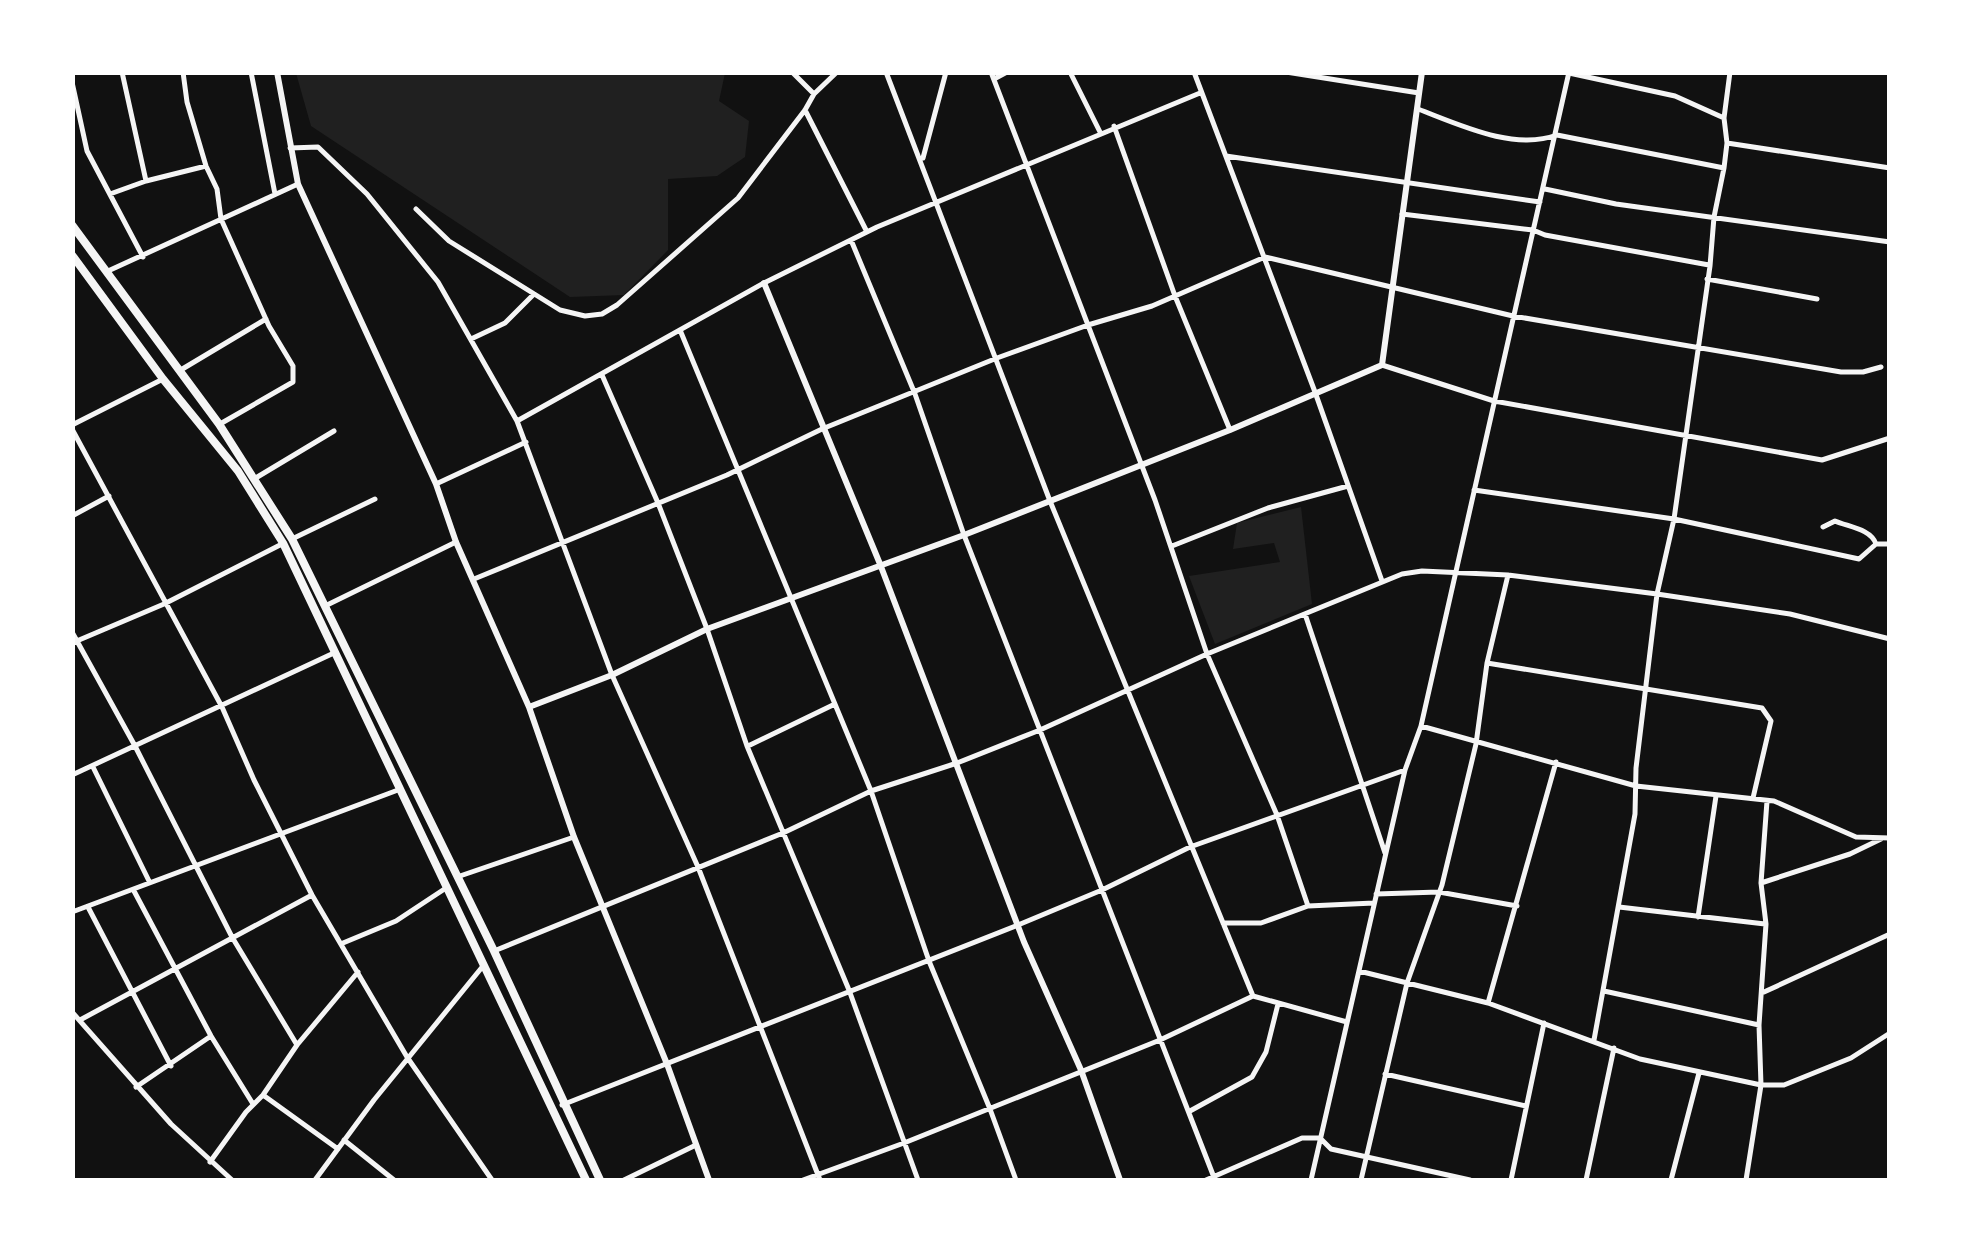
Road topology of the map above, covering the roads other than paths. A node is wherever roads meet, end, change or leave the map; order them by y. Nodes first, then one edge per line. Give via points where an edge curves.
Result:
1 (122, 72) edge
2 (183, 72) edge
3 (251, 72) edge
4 (277, 72) edge
5 (792, 72) edge
6 (837, 72) edge
7 (886, 72) edge
8 (946, 72) edge
9 (1008, 72) edge
10 (1070, 72) edge
11 (1194, 72) edge
12 (1286, 72) edge
13 (1422, 72) edge
14 (1569, 72) edge
15 (1730, 72) edge
16 (993, 76) edge
17 (72, 82) edge
18 (1200, 93) junction
19 (1420, 93) junction
20 (814, 94) junction
21 (1418, 109) junction
22 (806, 110) junction
23 (1724, 118) junction
24 (1114, 126) junction
25 (1100, 133) junction
26 (1557, 135) junction
27 (1727, 143) junction
28 (290, 148) junction
29 (1226, 156) junction
30 (922, 161) junction
31 (206, 166) junction
32 (1026, 166) junction
33 (1724, 168) junction
34 (1890, 168) edge
35 (1407, 180) junction
36 (146, 181) junction
37 (298, 184) junction
38 (1545, 188) junction
39 (110, 194) junction
40 (276, 194) junction
41 (936, 202) junction
42 (1540, 202) junction
43 (416, 210) dead end
44 (1402, 214) junction
45 (1714, 217) junction
46 (221, 220) junction
47 (72, 224) edge
48 (1533, 230) junction
49 (867, 232) junction
50 (851, 240) junction
51 (1890, 242) edge
52 (72, 255) edge
53 (143, 256) junction
54 (1265, 257) junction
55 (1710, 266) junction
56 (105, 272) junction
57 (1706, 279) junction
58 (764, 284) junction
59 (1394, 287) junction
60 (534, 294) junction
61 (1175, 296) junction
62 (1818, 299) dead end
63 (1513, 316) junction
64 (266, 319) junction
65 (1088, 324) junction
66 (680, 330) junction
67 (472, 339) junction
68 (1697, 349) junction
69 (997, 358) junction
70 (1382, 365) junction
71 (1881, 366) dead end
72 (179, 370) junction
73 (602, 375) junction
74 (162, 379) junction
75 (1315, 392) junction
76 (915, 394) junction
77 (1494, 402) junction
78 (516, 420) junction
79 (219, 424) junction
80 (72, 427) edge
81 (822, 428) junction
82 (1230, 430) junction
83 (334, 432) dead end
84 (1687, 434) junction
85 (1890, 438) edge
86 (526, 442) junction
87 (1142, 464) junction
88 (738, 469) junction
89 (254, 478) junction
90 (436, 484) junction
91 (1350, 486) junction
92 (1474, 490) junction
93 (109, 496) junction
94 (375, 500) dead end
95 (1050, 500) junction
96 (658, 503) junction
97 (72, 516) edge
98 (1674, 519) junction
99 (1822, 527) dead end
100 (964, 535) junction
101 (288, 541) junction
102 (456, 542) junction
103 (564, 543) junction
104 (1876, 544) junction
105 (1890, 544) edge
106 (1172, 546) junction
107 (880, 564) junction
108 (1456, 572) junction
109 (1508, 575) junction
110 (474, 579) junction
111 (1382, 581) junction
112 (1657, 594) junction
113 (792, 597) junction
114 (164, 604) junction
115 (325, 606) junction
116 (1305, 614) junction
117 (707, 629) junction
118 (72, 632) edge
119 (1890, 640) edge
120 (75, 642) edge
121 (336, 652) junction
122 (1207, 654) junction
123 (1487, 663) junction
124 (612, 674) junction
125 (1646, 687) junction
126 (1126, 690) junction
127 (836, 704) junction
128 (222, 706) junction
129 (529, 707) junction
130 (1421, 726) junction
131 (1040, 730) junction
132 (1476, 744) junction
133 (135, 746) junction
134 (748, 746) junction
135 (1556, 762) junction
136 (957, 763) junction
137 (92, 766) junction
138 (1404, 770) junction
139 (72, 775) edge
140 (1363, 786) junction
141 (1636, 786) junction
142 (398, 790) junction
143 (871, 792) junction
144 (1717, 795) junction
145 (1753, 798) junction
146 (1766, 800) junction
147 (1277, 815) junction
148 (783, 834) junction
149 (283, 835) junction
150 (574, 837) junction
151 (1887, 838) edge
152 (1190, 847) junction
153 (1386, 853) junction
154 (196, 866) junction
155 (698, 866) junction
156 (457, 877) junction
157 (149, 881) junction
158 (1761, 883) junction
159 (448, 887) junction
160 (1102, 890) junction
161 (134, 891) junction
162 (1439, 892) junction
163 (1376, 894) junction
164 (312, 895) junction
165 (1374, 903) junction
166 (1308, 906) junction
167 (1516, 906) junction
168 (88, 907) junction
169 (1619, 907) junction
170 (603, 908) junction
171 (72, 912) edge
172 (1698, 917) junction
173 (1223, 923) junction
174 (1766, 924) junction
175 (1018, 925) junction
176 (1890, 934) edge
177 (232, 937) junction
178 (344, 944) junction
179 (494, 951) junction
180 (930, 961) junction
181 (483, 966) junction
182 (176, 969) junction
183 (1358, 971) junction
184 (358, 972) junction
185 (1406, 983) junction
186 (849, 990) junction
187 (1604, 991) junction
188 (129, 992) junction
189 (1764, 992) junction
190 (1252, 996) junction
191 (1488, 1003) junction
192 (1278, 1004) junction
193 (72, 1012) edge
194 (80, 1020) junction
195 (1347, 1022) junction
196 (1544, 1023) junction
197 (1759, 1026) junction
198 (761, 1027) junction
199 (1890, 1033) edge
200 (212, 1036) junction
201 (1160, 1040) junction
202 (1594, 1040) junction
203 (297, 1046) junction
204 (1614, 1048) junction
205 (408, 1057) junction
206 (667, 1064) junction
207 (171, 1066) junction
208 (1082, 1070) junction
209 (1699, 1073) junction
210 (1385, 1074) junction
211 (1761, 1085) junction
212 (136, 1086) junction
213 (263, 1095) junction
214 (253, 1104) junction
215 (562, 1105) junction
216 (1526, 1106) junction
217 (990, 1109) junction
218 (1190, 1110) junction
219 (1320, 1138) junction
220 (344, 1140) junction
221 (904, 1144) junction
222 (696, 1146) junction
223 (338, 1149) junction
224 (1365, 1157) junction
225 (210, 1162) junction
226 (818, 1177) edge
227 (1214, 1179) edge
228 (232, 1180) edge
229 (315, 1180) edge
230 (394, 1180) edge
231 (492, 1180) edge
232 (586, 1180) edge
233 (600, 1180) edge
234 (624, 1180) edge
235 (709, 1180) edge
236 (803, 1180) edge
237 (918, 1180) edge
238 (1016, 1180) edge
239 (1120, 1180) edge
240 (1206, 1180) edge
241 (1311, 1180) edge
242 (1361, 1180) edge
243 (1470, 1180) edge
244 (1510, 1180) edge
245 (1586, 1180) edge
246 (1671, 1180) edge
247 (1746, 1180) edge

1 - 36 street
2 - 31 street
3 - 40 street
4 - 28 street
5 - 20 street
6 - 20 street
7 - 30 street
8 - 30 street
9 - 16 street
10 - 25 street
11 - 18 street
12 - 19 street
13 - 19 street
14 - 23 street via 1675,96
14 - 26 street
15 - 23 street
16 - 32 street
17 - 39 street via 87,151
18 - 24 street
18 - 29 street
19 - 21 street
20 - 22 street
21 - 26 street via 1475,130 1537,142
21 - 35 street
22 - 49 street
22 - 60 street via 738,198 617,305 585,316
23 - 27 street
24 - 25 street
24 - 61 street
25 - 32 street
26 - 33 street
26 - 38 street
27 - 33 street
27 - 34 street
28 - 37 street
28 - 67 street via 318,147 367,194 438,282
29 - 35 street
29 - 54 street
30 - 41 street
31 - 36 street
31 - 46 street
32 - 41 street
32 - 65 street
33 - 45 street
35 - 42 street
35 - 44 street
36 - 39 street
37 - 40 street
37 - 90 street
38 - 42 street
38 - 45 street
39 - 53 street
40 - 46 street
41 - 49 street
41 - 69 street
42 - 48 street
43 - 60 street via 448,241
44 - 48 street
44 - 59 street
45 - 51 street
45 - 55 street
46 - 53 street
46 - 64 street
47 - 56 highway
48 - 55 street
48 - 63 street
49 - 50 street
50 - 58 street
50 - 76 street
52 - 74 highway
53 - 56 street
54 - 59 street
54 - 61 street
54 - 75 street
55 - 57 street
56 - 72 highway
57 - 62 street
57 - 68 street
58 - 66 street
58 - 81 street
59 - 63 street
59 - 70 street
60 - 67 street via 506,323
61 - 65 street
61 - 82 street
63 - 68 street
63 - 77 street
64 - 72 street
64 - 79 street via 294,366 293,382
65 - 69 street
65 - 87 street
66 - 73 street
66 - 88 street
67 - 78 street
68 - 71 street via 1841,372
68 - 84 street
69 - 76 street
69 - 95 street
70 - 75 street
70 - 77 street
72 - 79 highway
73 - 78 street
73 - 96 street
74 - 80 street
74 - 101 highway
75 - 82 street
75 - 91 street
76 - 81 street
76 - 100 street
77 - 84 street
77 - 92 street
78 - 86 street
79 - 89 highway
80 - 93 street
81 - 88 street
81 - 107 street
82 - 87 street
83 - 89 street
84 - 85 street via 1822,460
84 - 98 street
86 - 90 street
86 - 103 street
87 - 95 street
87 - 106 street
88 - 96 street
88 - 113 street
89 - 101 highway
90 - 102 street
91 - 106 street via 1268,508
91 - 111 street
92 - 98 street
92 - 108 street
93 - 97 street
93 - 114 street
94 - 101 street
95 - 100 street
95 - 126 street
96 - 103 street
96 - 117 street
98 - 104 street via 1859,559
98 - 112 street
99 - 104 street via 1835,521
100 - 107 street
100 - 131 street
101 - 114 street
101 - 115 highway
101 - 121 highway
102 - 110 street
102 - 115 street
103 - 110 street
103 - 124 street
104 - 105 street
106 - 122 street
107 - 113 street
107 - 136 street
108 - 109 street
108 - 111 street
108 - 130 street
109 - 112 street
109 - 123 street
110 - 129 street
111 - 116 street
112 - 119 street via 1790,614
112 - 125 street
113 - 117 street
113 - 127 street
114 - 120 street
114 - 128 street
115 - 156 highway
116 - 122 street
116 - 140 street
117 - 124 street
117 - 134 street
118 - 120 street
120 - 133 street
121 - 128 street
121 - 142 highway
122 - 126 street
122 - 147 street
123 - 125 street
123 - 132 street
124 - 129 street
124 - 155 street
125 - 141 street
125 - 145 street via 1766,711 1771,720
126 - 131 street
126 - 152 street
127 - 134 street
127 - 143 street
128 - 133 street
128 - 149 street
129 - 150 street
130 - 132 street
130 - 138 street
131 - 136 street
131 - 160 street
132 - 135 street
132 - 162 street
133 - 137 street
133 - 154 street
134 - 148 street
135 - 141 street
135 - 167 street
136 - 143 street
136 - 175 street
137 - 139 street
137 - 157 street
138 - 140 street
138 - 153 street
140 - 147 street
140 - 153 street
141 - 144 street
141 - 169 street
142 - 149 street
142 - 159 highway
143 - 148 street
143 - 180 street
144 - 145 street
144 - 172 street
145 - 146 street
146 - 151 street via 1856,837
146 - 158 street
147 - 152 street
147 - 166 street
148 - 155 street
148 - 186 street
149 - 154 street
149 - 164 street
150 - 156 street
150 - 170 street
151 - 158 street
152 - 160 street
152 - 173 street
153 - 163 street
154 - 157 street
154 - 177 street
155 - 170 street
155 - 198 street
156 - 179 highway
157 - 161 street
158 - 174 street
159 - 178 street
159 - 181 highway
160 - 175 street
160 - 201 street
161 - 168 street
161 - 182 street
162 - 163 street
162 - 167 street
162 - 185 street
163 - 165 street
164 - 177 street
164 - 178 street
165 - 166 street
165 - 183 street
166 - 173 street via 1260,923
167 - 191 street
168 - 171 street
168 - 188 street
169 - 172 street
169 - 187 street
170 - 179 street
170 - 206 street
172 - 174 street
173 - 190 street
174 - 189 street
175 - 180 street
175 - 208 street
176 - 189 street
177 - 182 street
177 - 203 street
178 - 184 street
179 - 215 highway
180 - 186 street
180 - 217 street
181 - 205 street
181 - 232 highway
182 - 188 street
182 - 200 street
183 - 185 street
183 - 195 street
184 - 203 street
184 - 205 street
185 - 191 street
185 - 210 street
186 - 198 street
186 - 221 street
187 - 197 street
187 - 202 street
188 - 194 street
188 - 207 street
189 - 197 street
190 - 192 street
190 - 201 street
191 - 196 street
192 - 195 street
192 - 218 street via 1252,1077
193 - 194 street
194 - 212 street
195 - 219 street
196 - 202 street
196 - 216 street
197 - 211 street
198 - 206 street
198 - 226 street
199 - 211 street via 1851,1058 1784,1084
200 - 207 street
200 - 214 street
201 - 208 street
201 - 218 street
202 - 204 street
203 - 213 street
204 - 209 street
204 - 245 street
205 - 220 street
205 - 231 street
206 - 215 street
206 - 222 street
207 - 212 street
208 - 217 street
208 - 239 street
209 - 211 street
209 - 246 street
210 - 216 street
210 - 224 street
211 - 247 street
212 - 225 street
213 - 214 street
213 - 223 street
214 - 225 street
215 - 233 highway
216 - 244 street
217 - 221 street
217 - 238 street
218 - 227 street
219 - 224 street via 1332,1149
219 - 227 street via 1302,1138
219 - 241 street
220 - 223 street
220 - 230 street
221 - 226 street
221 - 237 street
222 - 234 street
222 - 235 street
223 - 229 street
224 - 242 street
224 - 243 street
225 - 228 street
226 - 236 street
227 - 240 street

